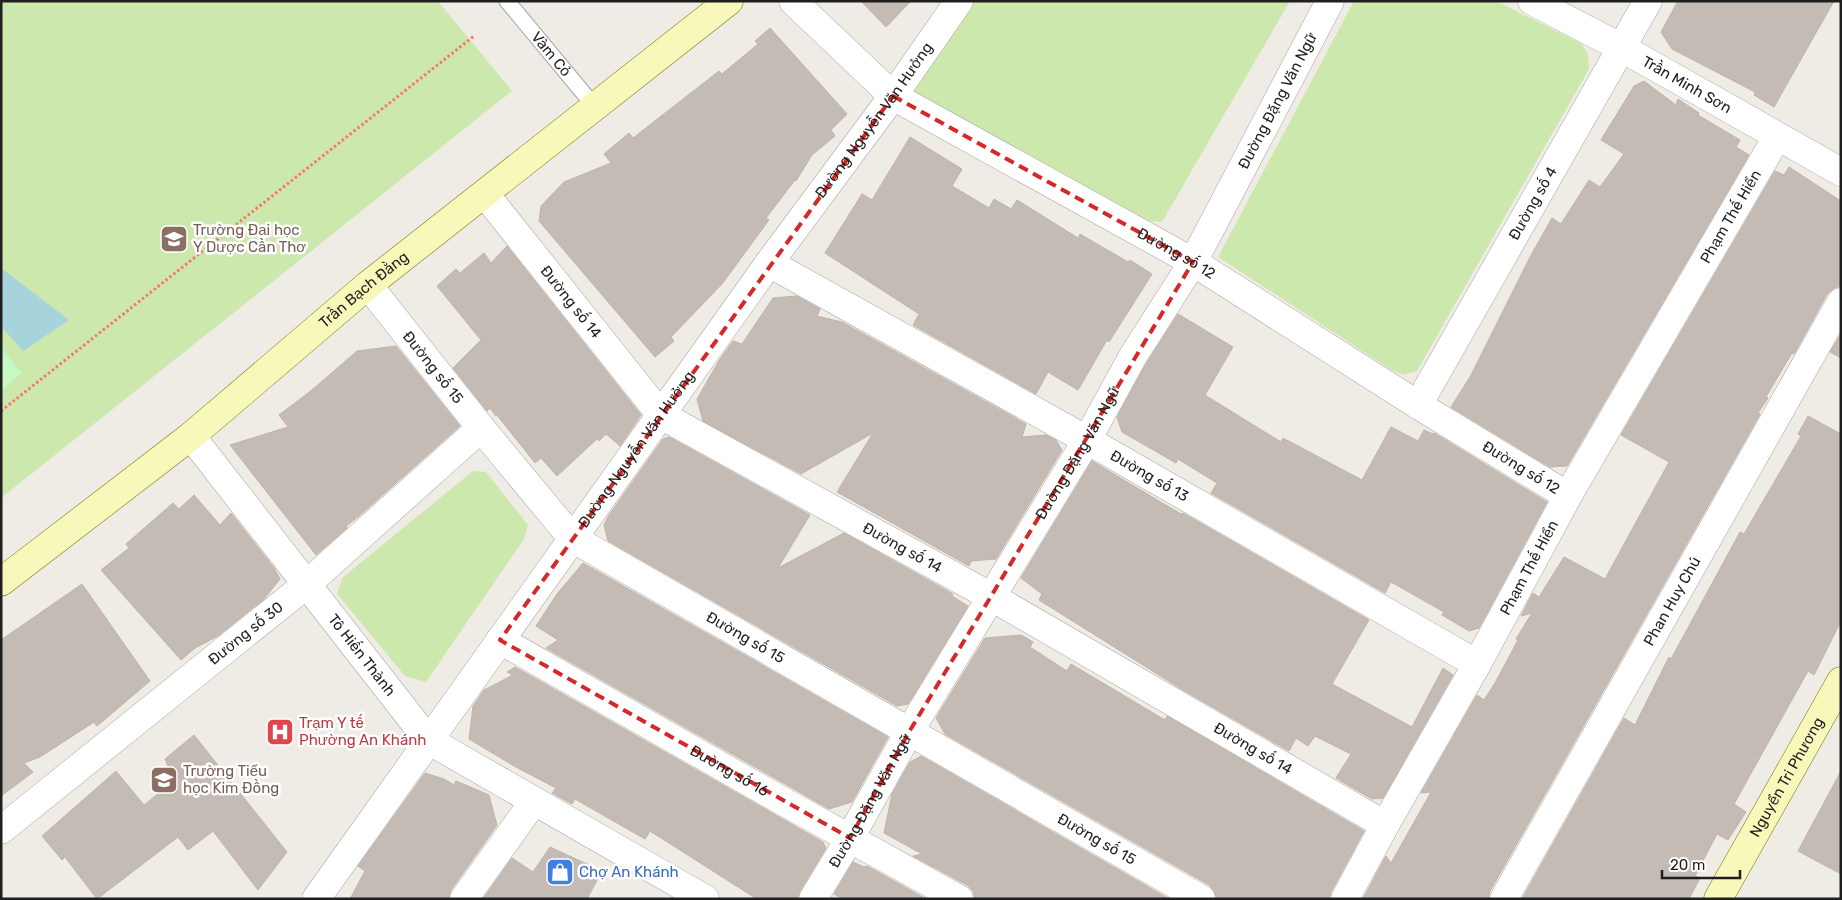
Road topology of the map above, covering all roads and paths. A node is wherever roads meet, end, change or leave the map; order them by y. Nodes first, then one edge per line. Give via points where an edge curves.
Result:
1 (507, 1) edge
2 (729, 1) edge
3 (793, 1) edge
4 (959, 1) edge
5 (1330, 1) edge
6 (1532, 1) edge
7 (1648, 1) edge
8 (474, 36) dead end
9 (1622, 48) junction
10 (893, 96) junction
11 (595, 107) junction
12 (1777, 137) junction
13 (1841, 172) edge
14 (485, 194) junction
15 (1193, 262) junction
16 (769, 263) junction
17 (368, 285) junction
18 (1841, 302) edge
19 (1418, 405) junction
20 (1, 411) edge
21 (661, 415) junction
22 (481, 428) junction
23 (191, 436) junction
24 (1086, 440) junction
25 (1570, 492) junction
26 (572, 538) junction
27 (1, 582) edge
28 (307, 584) junction
29 (990, 596) junction
30 (500, 640) junction
31 (1477, 664) junction
32 (1841, 681) edge
33 (909, 732) junction
34 (428, 740) junction
35 (534, 801) junction
36 (1385, 825) junction
37 (1, 830) edge
38 (850, 838) junction
39 (316, 899) edge
40 (464, 899) edge
41 (706, 899) edge
42 (812, 899) edge
43 (959, 899) edge
44 (1201, 899) edge
45 (1345, 899) edge
46 (1504, 899) edge
47 (1718, 899) edge

1 - 11 lane, Vàm Cỏ
2 - 11 street, Trần Bạch Đằng
3 - 10 street, Đường số 12
4 - 10 street, Đường Nguyễn Văn Hưởng
5 - 15 street, Đường Đặng Văn Ngữ
6 - 9 street, Trần Minh Sơn
7 - 9 street, Đường số 4
8 - 20 path
9 - 12 street, Trần Minh Sơn
9 - 19 street, Đường số 4
10 - 15 street, Đường số 12
10 - 16 street, Đường Nguyễn Văn Hưởng
11 - 14 street, Trần Bạch Đằng
12 - 13 street, Trần Minh Sơn
12 - 25 street, Phạm Thế Hiển
14 - 17 street, Trần Bạch Đằng
14 - 21 street, Đường số 14
15 - 19 street, Đường số 12
15 - 24 street, Đường Đặng Văn Ngữ via 1133,356
16 - 21 street, Đường Nguyễn Văn Hưởng
16 - 24 street, Đường số 13
17 - 22 street, Đường số 15
17 - 23 street, Trần Bạch Đằng
18 - 46 street, Phan Huy Chú
19 - 25 street, Đường số 12 via 1563,494
21 - 26 street, Đường Nguyễn Văn Hưởng
21 - 29 street, Đường số 14
22 - 26 street, Đường số 15
22 - 28 street, Đường số 30
23 - 27 street, Trần Bạch Đằng
23 - 28 street, Tô Hiến Thành
24 - 29 street, Đường Đặng Văn Ngữ
24 - 31 street, Đường số 13
25 - 31 street, Phạm Thế Hiển
26 - 30 street, Đường Nguyễn Văn Hưởng
26 - 33 street, Đường số 15
28 - 34 street, Tô Hiến Thành
28 - 37 street, Đường số 30
29 - 33 street, Đường Đặng Văn Ngữ
29 - 36 street, Đường số 14
30 - 34 street, Đường Nguyễn Văn Hưởng
30 - 38 street, Đường số 16
31 - 36 street, Phạm Thế Hiển
32 - 47 street, Nguyển Tri Phương
33 - 38 street, Đường Đặng Văn Ngữ
33 - 44 street, Đường số 15
34 - 35 street, Tô Hiến Thành
34 - 39 street, Đường Nguyễn Văn Hưởng
35 - 40 street
35 - 41 street, Tô Hiến Thành
36 - 45 street, Phạm Thế Hiển
38 - 42 street, Đường Đặng Văn Ngữ
38 - 43 street, Đường số 16

